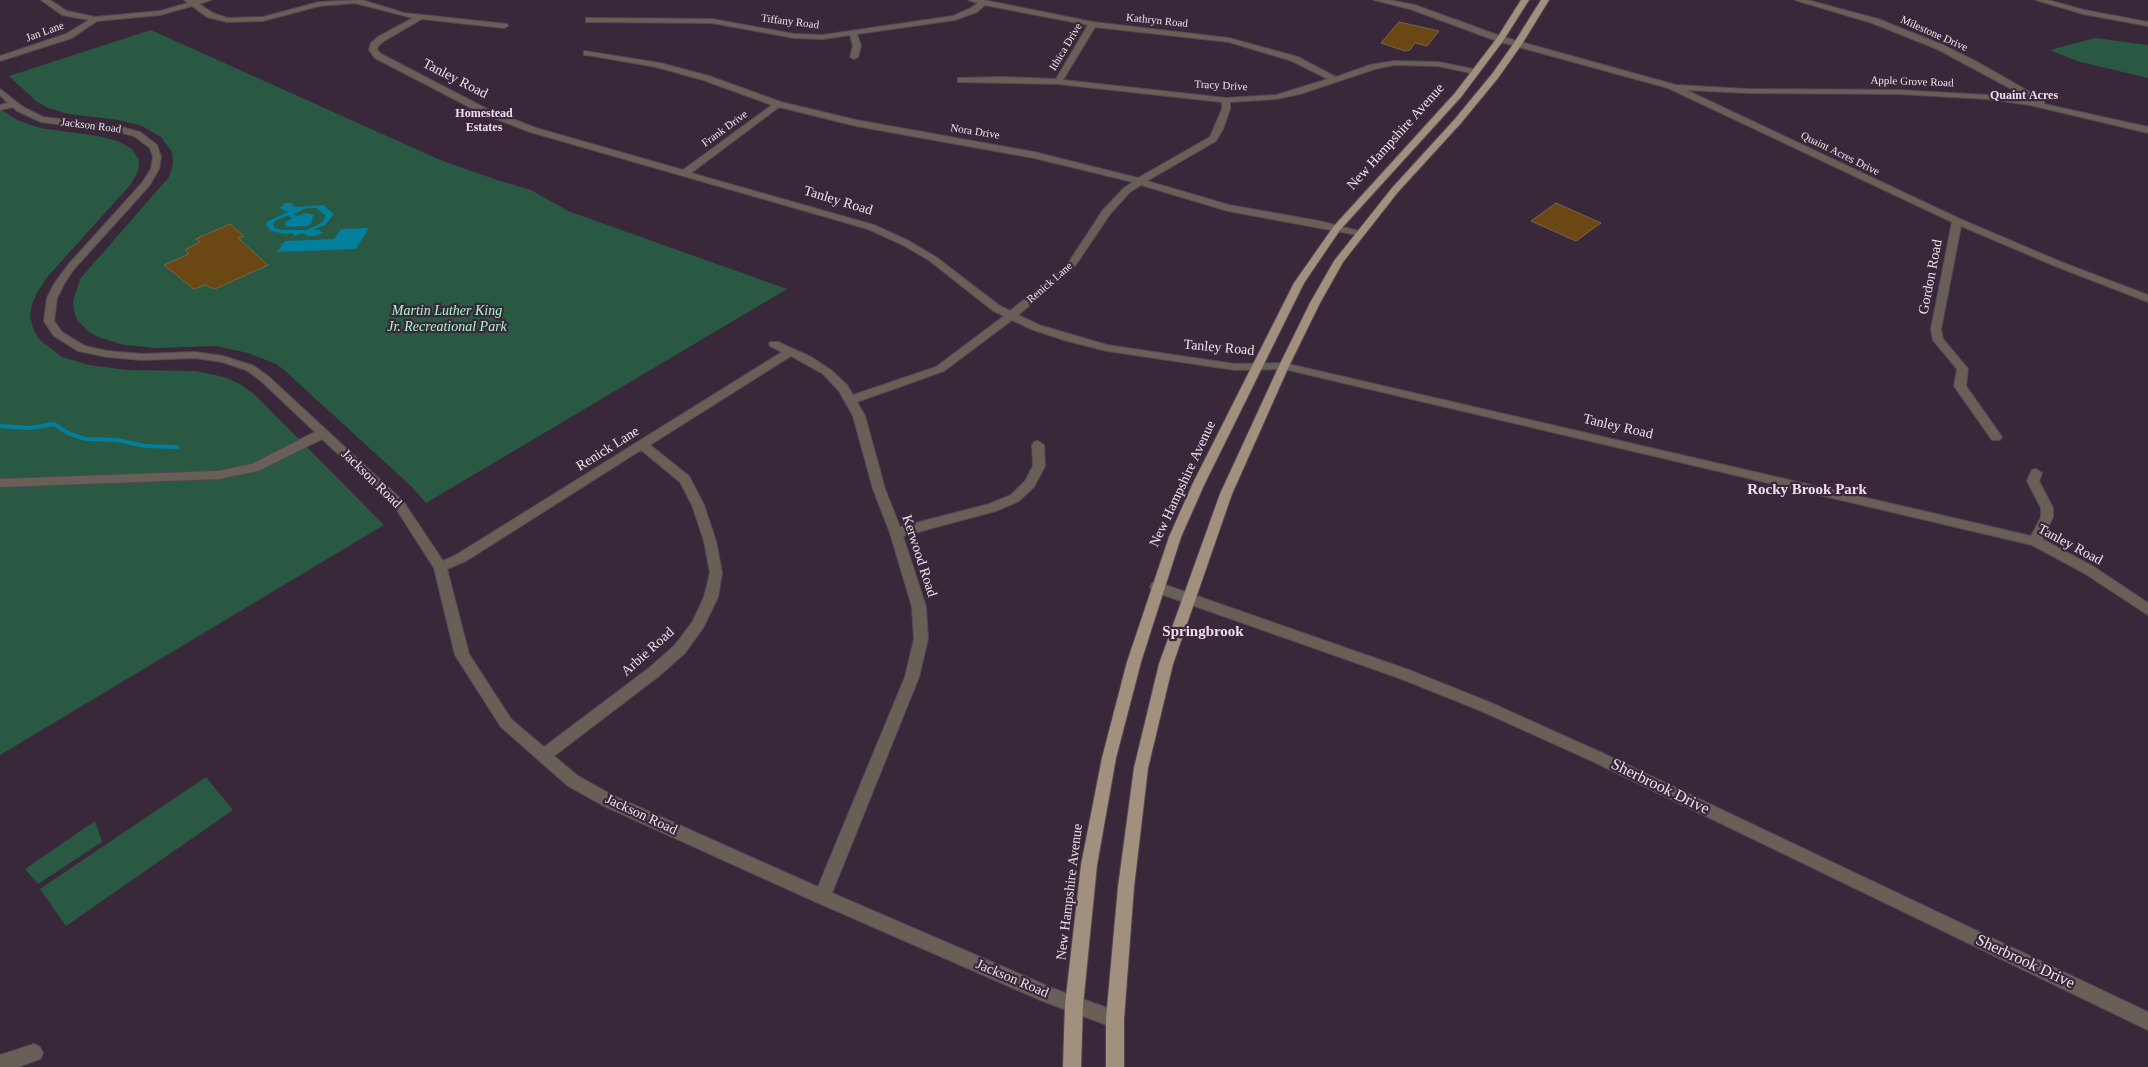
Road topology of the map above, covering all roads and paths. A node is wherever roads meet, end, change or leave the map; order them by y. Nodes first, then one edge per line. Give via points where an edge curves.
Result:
1 (45, 0) edge
2 (207, 0) edge
3 (972, 0) edge
4 (1378, 0) edge
5 (1525, 0) edge
6 (1545, 0) edge
7 (1799, 0) edge
8 (2040, 0) edge
9 (191, 2) edge
10 (983, 2) junction
11 (419, 18) junction
12 (95, 19) junction
13 (589, 20) dead end
14 (1093, 24) junction
15 (2148, 24) edge
16 (504, 26) dead end
17 (853, 34) junction
18 (1500, 39) junction
19 (1518, 44) junction
20 (587, 53) dead end
21 (854, 57) dead end
22 (0, 59) edge
23 (1475, 72) junction
24 (961, 80) dead end
25 (1334, 80) junction
26 (1058, 82) junction
27 (1671, 86) junction
28 (0, 91) edge
29 (1226, 100) junction
30 (13, 104) junction
31 (778, 104) junction
32 (0, 108) edge
33 (2052, 108) junction
34 (1435, 121) junction
35 (1454, 126) junction
36 (2148, 130) edge
37 (685, 173) junction
38 (1139, 181) junction
39 (1957, 221) junction
40 (1337, 228) junction
41 (1360, 234) junction
42 (2148, 299) edge
43 (1010, 315) junction
44 (774, 344) dead end
45 (789, 352) junction
46 (1257, 366) junction
47 (1284, 366) junction
48 (851, 400) junction
49 (323, 433) junction
50 (1996, 437) dead end
51 (642, 445) junction
52 (1038, 445) dead end
53 (2036, 473) dead end
54 (0, 483) edge
55 (896, 533) junction
56 (2035, 541) junction
57 (440, 567) junction
58 (1157, 588) junction
59 (1188, 598) junction
60 (2148, 610) edge
61 (544, 755) junction
62 (822, 897) junction
63 (1074, 1005) junction
64 (1115, 1020) junction
65 (2148, 1021) edge
66 (34, 1053) dead end
67 (0, 1064) edge
68 (1072, 1067) edge
69 (1115, 1067) edge

1 - 12 street via 65,13
2 - 9 street
3 - 10 street, Kathryn Road
4 - 18 street, Quaint Acres Drive via 1412,7
5 - 18 main road, New Hampshire Avenue
6 - 19 main road
7 - 33 street, Milestone Drive via 1875,21 1940,47
8 - 15 street
9 - 11 street via 218,18 233,21 263,19 344,1 367,2
9 - 12 street via 142,16
10 - 14 street, Kathryn Road
10 - 17 street, Tiffany Road via 955,18
11 - 16 street
11 - 37 street, Tanley Road via 381,39 373,50 378,56 504,119
12 - 22 street, Jan Lane via 69,36
13 - 17 street, Tiffany Road via 697,20 807,38
14 - 25 street, Kathryn Road via 1229,40 1295,59
14 - 26 street, Ithica Drive
17 - 21 street via 857,46
18 - 19 street, Quaint Acres Drive
18 - 23 main road, New Hampshire Avenue
19 - 27 street, Quaint Acres Drive
19 - 35 main road
20 - 31 street, Nora Drive via 657,65 706,78
23 - 25 street, Tracy Drive via 1438,64 1394,63
23 - 34 main road, New Hampshire Avenue
24 - 26 street, Tracy Drive
25 - 29 street, Tracy Drive via 1276,97
26 - 29 street, Tracy Drive
27 - 33 street, Apple Grove Road via 1747,91 1939,93
27 - 39 street, Quaint Acres Drive
28 - 30 street, Jackson Road
29 - 38 street, Renick Lane via 1226,109 1213,139
30 - 32 street
30 - 49 street, Jackson Road via 41,119 118,128 137,134 154,147 157,157 146,184 59,284 52,298 49,321 58,334 82,349 107,354 142,357 195,355 224,359 250,368
31 - 37 street, Frank Drive
31 - 38 street, Nora Drive via 890,130 1034,155
33 - 36 street, Apple Grove Road
34 - 35 main road
34 - 40 main road, New Hampshire Avenue
35 - 41 main road
37 - 43 street, Tanley Road via 880,231 933,259 996,308
38 - 40 street, Nora Drive via 1228,208
38 - 43 street, Renick Lane via 1106,212 1070,267
39 - 42 street, Quaint Acres Drive
39 - 50 street, Gordon Road via 1936,329 1938,340 1963,368 1960,386
40 - 41 street, Nora Drive
40 - 46 main road, New Hampshire Avenue via 1299,283
41 - 47 main road via 1326,282
43 - 46 street, Tanley Road via 1044,330 1107,348 1226,366
43 - 48 street, Renick Lane via 940,369
44 - 45 street, Kerwood Road
45 - 48 street, Kerwood Road via 827,372
45 - 51 street, Renick Lane
46 - 47 street, Tanley Road
46 - 58 main road, New Hampshire Avenue via 1199,483
47 - 56 street, Tanley Road
47 - 59 main road via 1226,494
48 - 55 street, Kerwood Road via 859,416 878,489
49 - 54 street via 254,468 228,473
49 - 57 street, Jackson Road via 399,504
51 - 57 street, Renick Lane via 461,558
51 - 61 street, Arbie Road via 685,479 698,505 716,573 711,597 698,624 680,649
52 - 55 street via 1039,466 1030,484 1015,498 992,508
53 - 56 street via 2033,482 2047,508 2047,517
55 - 62 street, Kerwood Road via 919,607 921,639 912,677
56 - 60 street, Tanley Road via 2089,570
57 - 61 street, Jackson Road via 462,655 506,723
58 - 59 street, Sherbrook Drive
58 - 63 main road, New Hampshire Avenue via 1109,758 1089,865
59 - 64 main road via 1166,664 1142,768 1126,887
59 - 65 street, Sherbrook Drive via 1404,674 1484,706
61 - 62 street, Jackson Road via 573,781 609,801
62 - 63 street, Jackson Road
63 - 64 street, Jackson Road
63 - 68 main road, New Hampshire Avenue
64 - 69 main road
66 - 67 street

